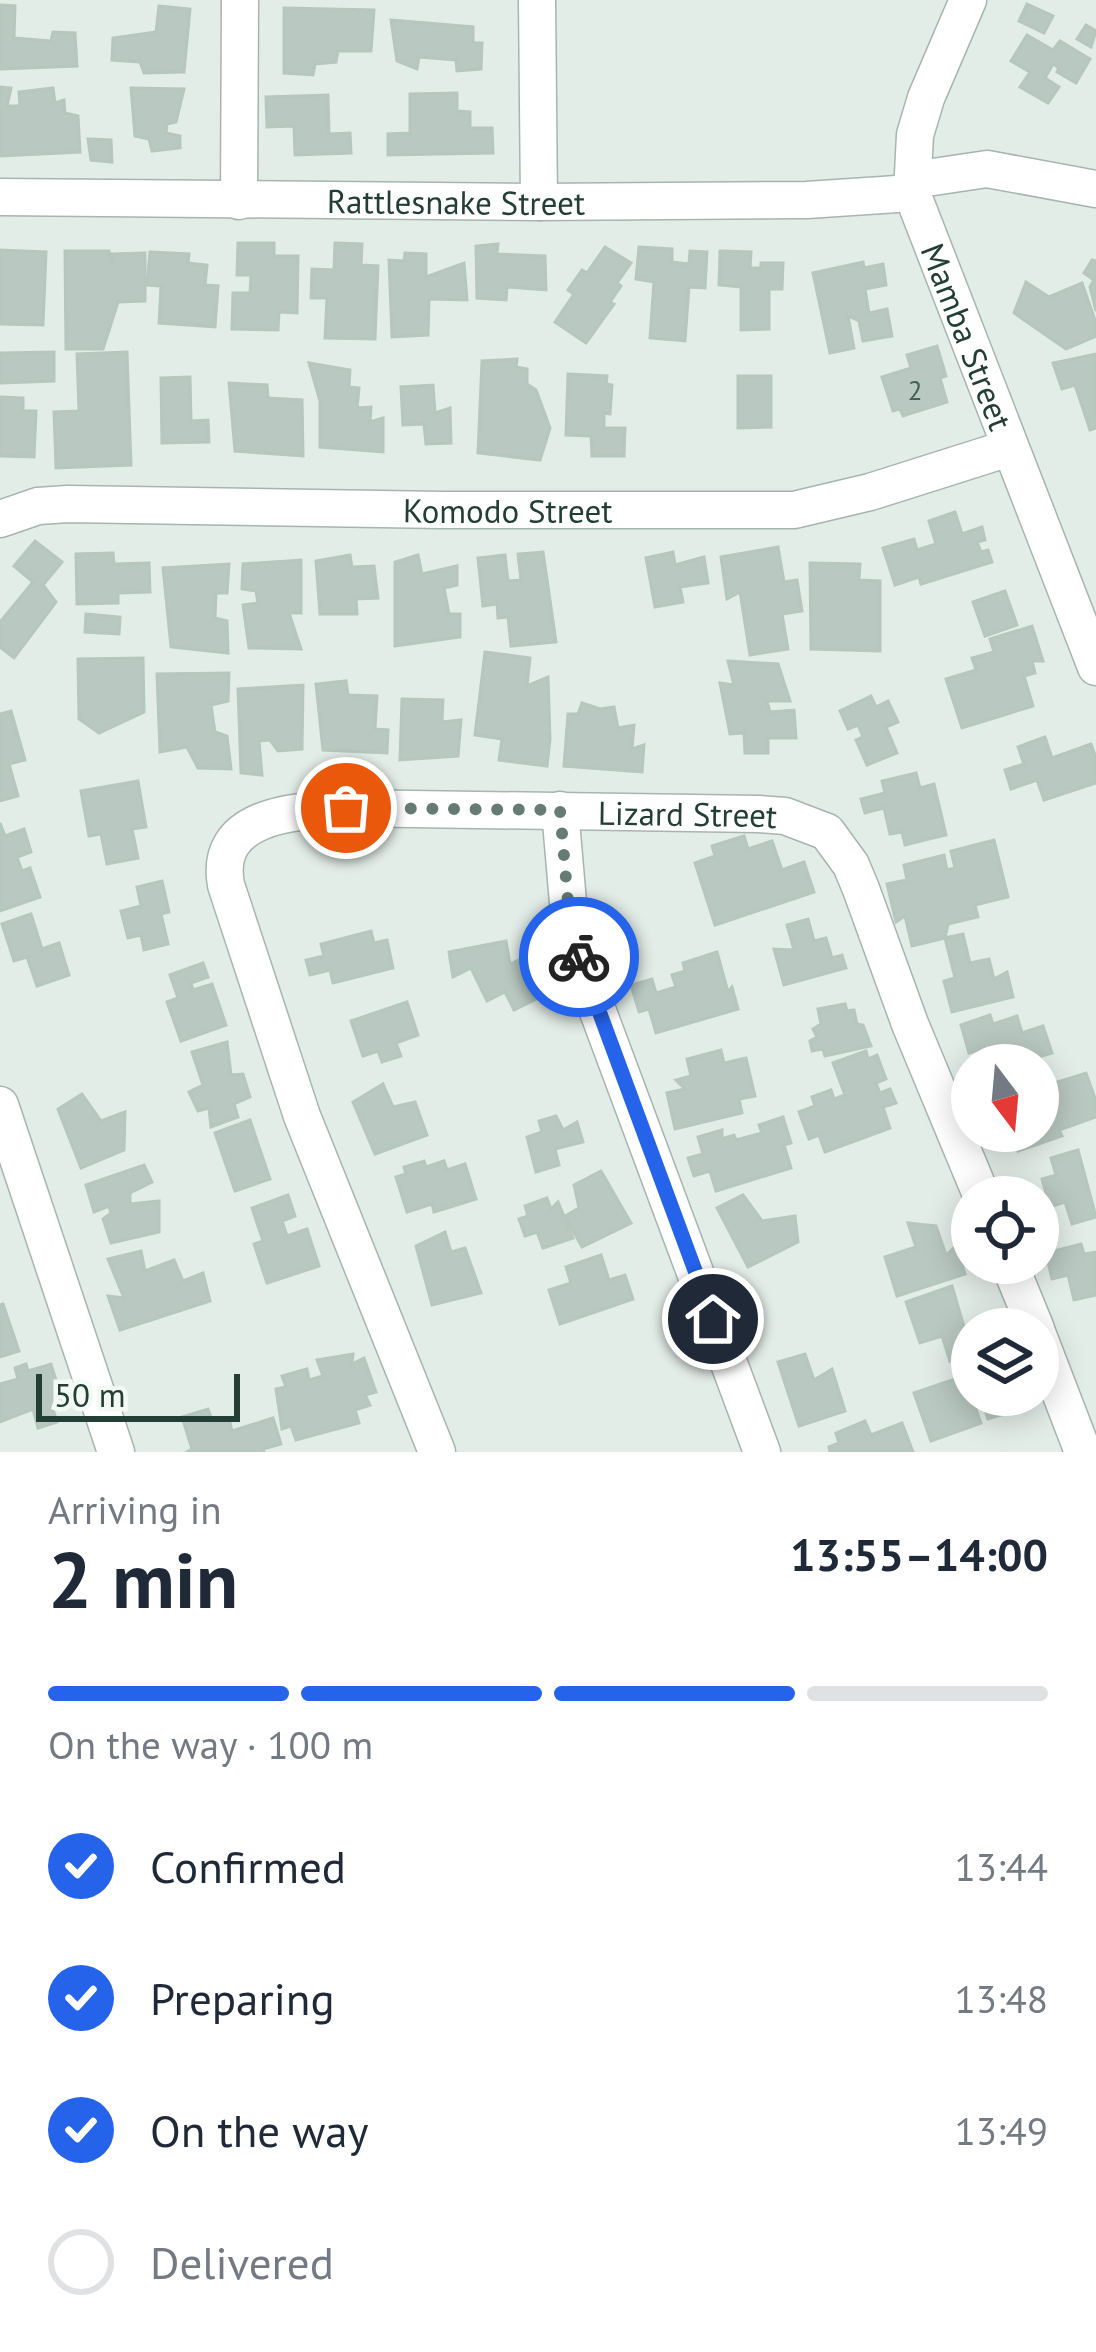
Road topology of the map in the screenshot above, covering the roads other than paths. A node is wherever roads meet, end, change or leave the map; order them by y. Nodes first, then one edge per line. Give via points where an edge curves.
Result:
1 (240, 0) edge
2 (536, 0) edge
3 (968, 0) edge
4 (912, 186) junction
5 (1096, 189) edge
6 (0, 196) edge
7 (239, 201) junction
8 (539, 202) junction
9 (1009, 448) junction
10 (0, 519) edge
11 (1096, 667) edge
12 (560, 810) junction
13 (0, 1105) edge
14 (973, 1176) edge
15 (1059, 1387) edge
16 (1096, 1449) edge
17 (116, 1452) edge
18 (437, 1452) edge
19 (762, 1452) edge
20 (1085, 1452) edge

1 - 7 street
2 - 8 street
3 - 4 street, Mamba Street via 926,98
4 - 5 street, Rattlesnake Street via 987,169
4 - 8 street, Rattlesnake Street via 807,200
4 - 9 street, Mamba Street
6 - 7 street, Rattlesnake Street
7 - 8 street, Rattlesnake Street
9 - 10 street, Komodo Street via 794,510 68,504
9 - 11 street, Mamba Street
12 - 14 street, Lizard Street via 785,816 827,832 851,865
12 - 18 street, Lizard Street via 310,810 257,823 236,838 223,867 302,1116
12 - 19 street via 581,966
13 - 17 street
15 - 20 street
16 - 20 street

